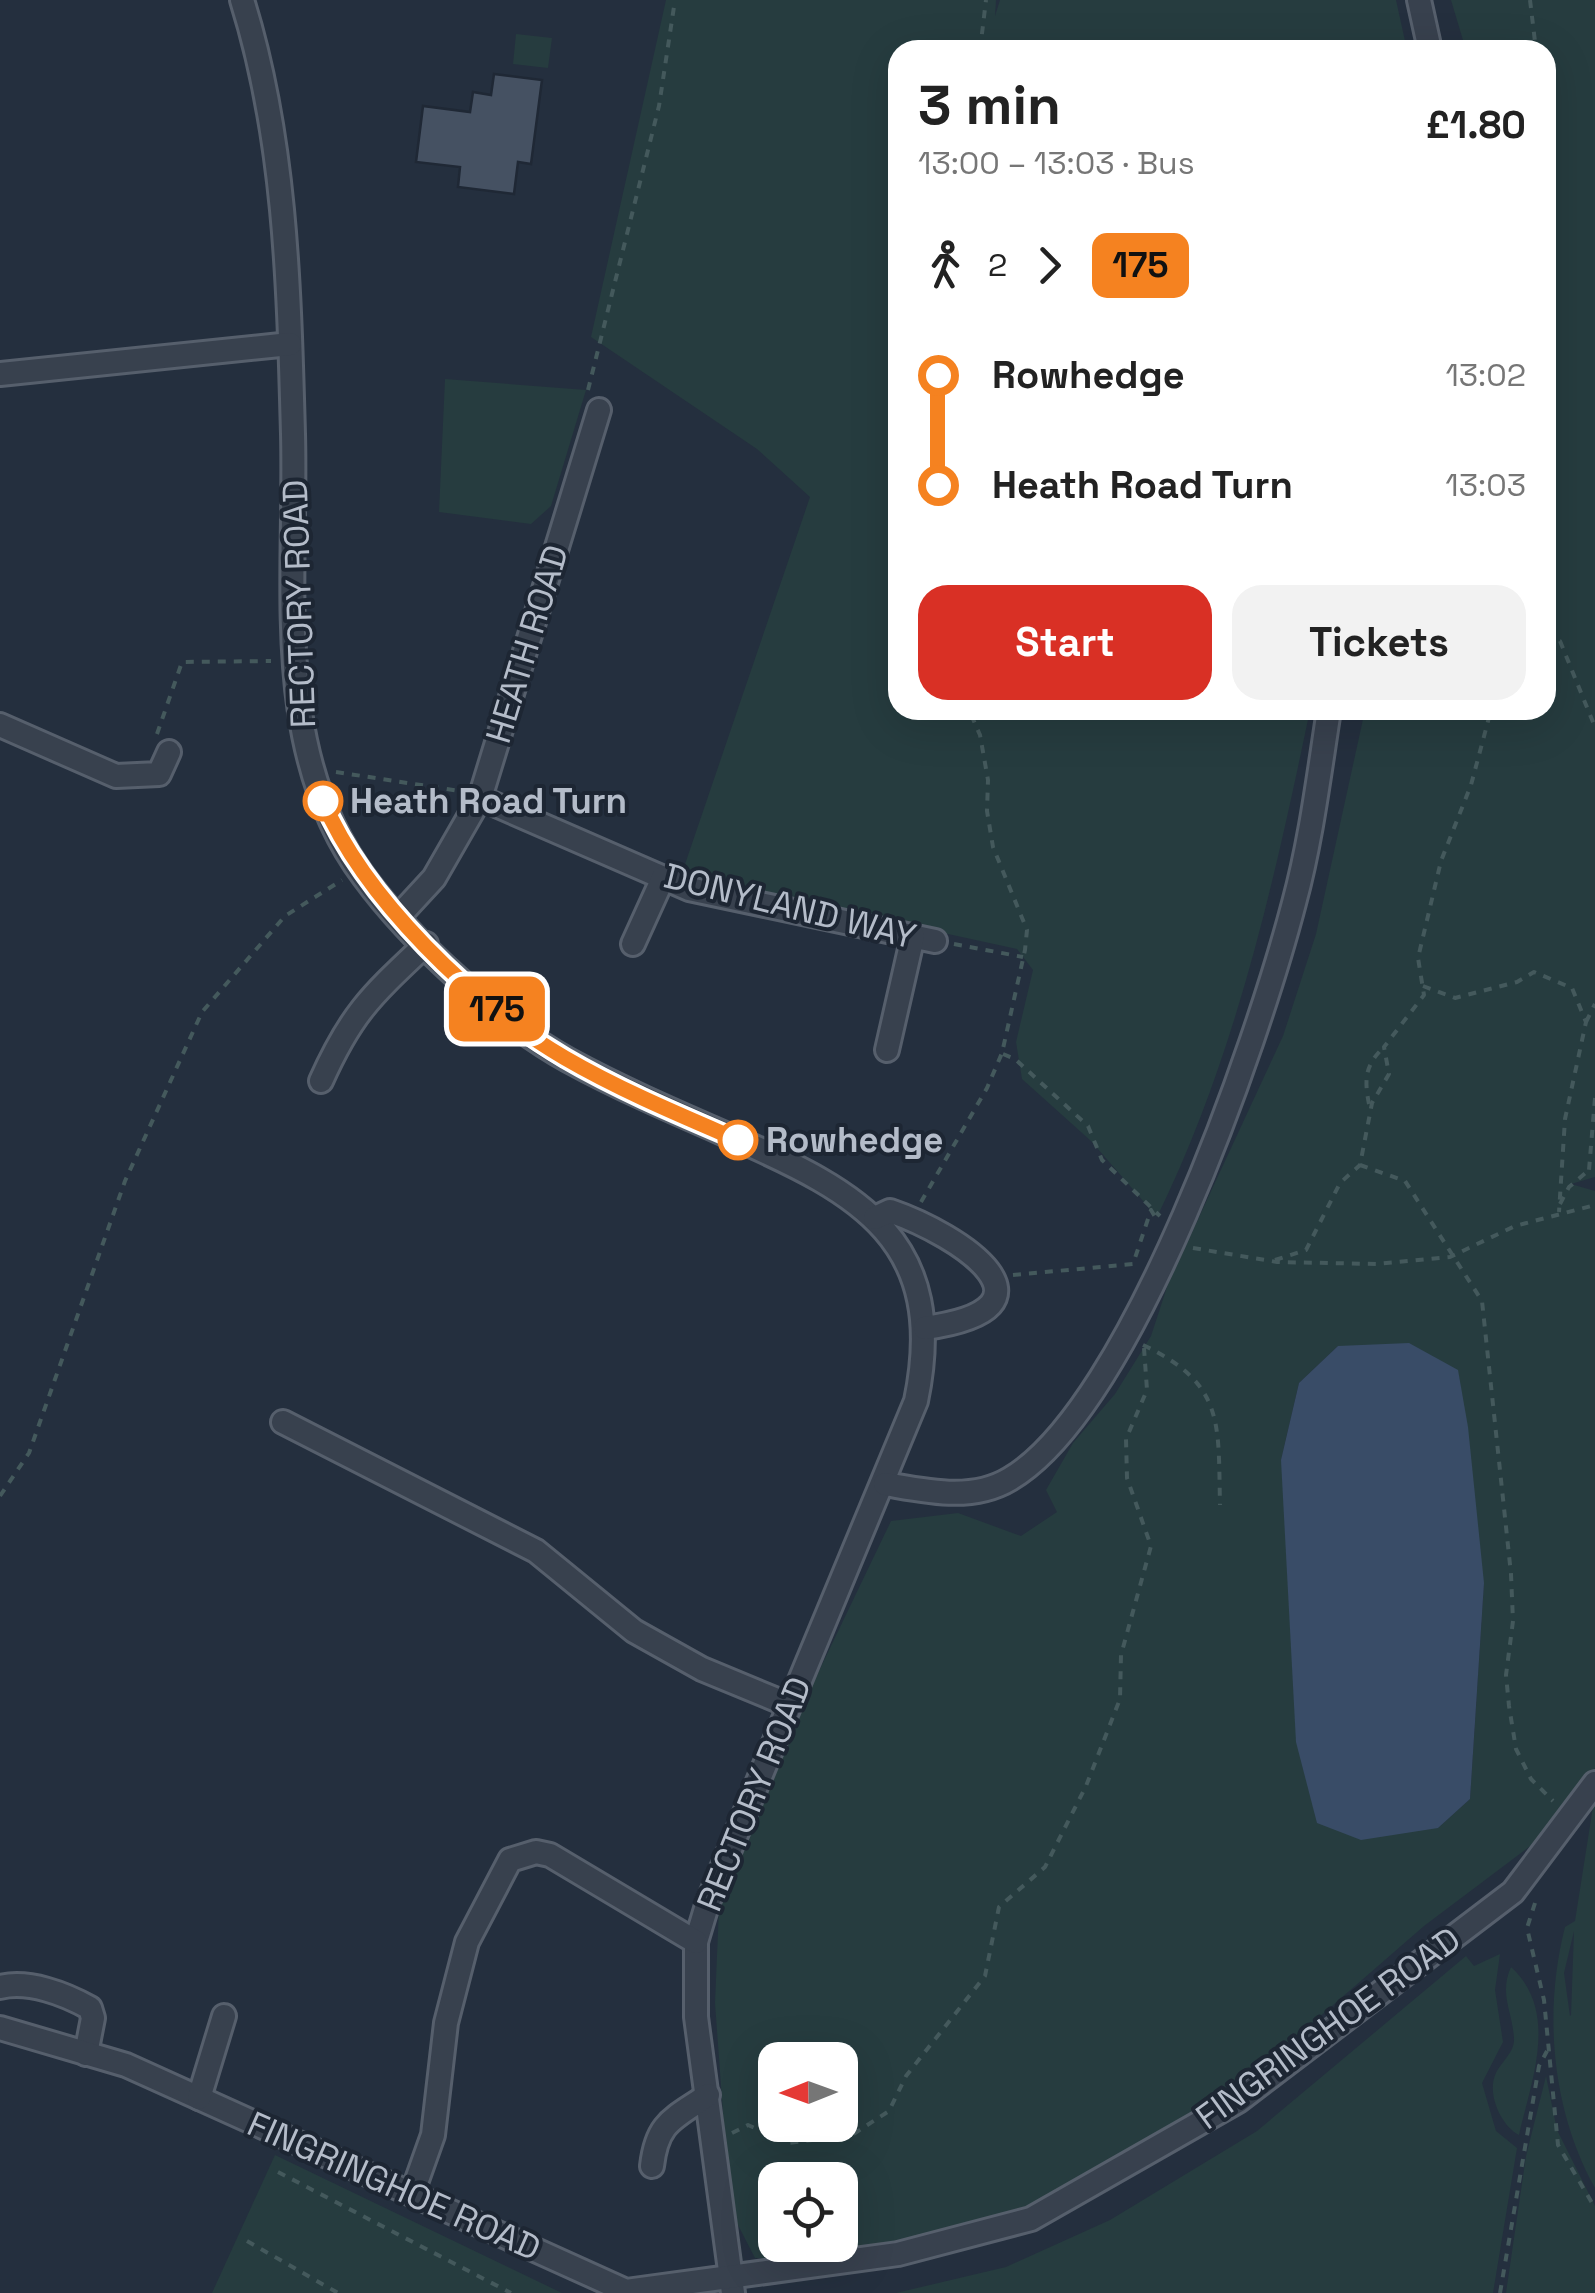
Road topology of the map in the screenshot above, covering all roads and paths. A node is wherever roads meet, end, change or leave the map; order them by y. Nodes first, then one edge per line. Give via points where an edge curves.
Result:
1 (242, 0) edge
2 (674, 0) edge
3 (986, 0) edge
4 (1419, 0) edge
5 (1530, 0) edge
6 (981, 40) edge
7 (1428, 40) edge
8 (1535, 40) edge
9 (290, 344) junction
10 (0, 374) edge
11 (599, 410) joint
12 (1556, 639) edge
13 (296, 661) junction
14 (973, 720) edge
15 (1328, 720) edge
16 (1488, 720) edge
17 (0, 725) edge
18 (1595, 727) edge
19 (169, 752) joint
20 (311, 768) junction
21 (480, 796) junction
22 (359, 869) junction
23 (663, 878) junction
24 (398, 917) junction
25 (924, 938) junction
26 (426, 944) junction
27 (633, 944) dead end
28 (1023, 957) junction
29 (1423, 986) junction
30 (1595, 1004) edge
31 (1586, 1022) junction
32 (1384, 1047) junction
33 (887, 1050) dead end
34 (1002, 1054) junction
35 (320, 1081) dead end
36 (1595, 1098) edge
37 (1370, 1109) junction
38 (1360, 1164) junction
39 (1592, 1169) edge
40 (1595, 1204) edge
41 (1559, 1209) junction
42 (1151, 1210) junction
43 (875, 1218) junction
44 (910, 1218) junction
45 (1173, 1234) junction
46 (1450, 1257) junction
47 (1271, 1262) junction
48 (993, 1277) junction
49 (925, 1328) junction
50 (1135, 1342) junction
51 (283, 1422) dead end
52 (884, 1484) junction
53 (0, 1496) edge
54 (1220, 1505) dead end
55 (788, 1705) junction
56 (1595, 1784) edge
57 (1572, 1816) junction
58 (1541, 1895) dead end
59 (696, 1942) junction
60 (0, 1987) edge
61 (224, 2016) dead end
62 (0, 2028) edge
63 (1549, 2047) junction
64 (86, 2054) junction
65 (708, 2095) junction
66 (199, 2098) junction
67 (714, 2142) junction
68 (652, 2166) dead end
69 (278, 2172) dead end
70 (412, 2194) junction
71 (1595, 2208) edge
72 (247, 2241) dead end
73 (732, 2286) edge
74 (628, 2292) edge
75 (338, 2293) edge
76 (512, 2293) edge
77 (1500, 2293) edge

1 - 9 street, RECTORY ROAD via 274,127
2 - 11 path via 659,106 584,405
3 - 6 path
4 - 7 street
5 - 8 path
9 - 10 street
9 - 13 street, RECTORY ROAD
11 - 21 street, HEATH ROAD
12 - 18 path
13 - 19 path via 182,662 155,739
13 - 20 street, RECTORY ROAD
14 - 28 path via 994,847 1027,930
15 - 45 street via 1296,899 1269,992 1226,1115
16 - 29 path via 1472,785 1441,861 1418,958
17 - 19 street via 116,776 165,782
20 - 21 path
20 - 22 street, RECTORY ROAD
21 - 23 street, DONYLAND WAY
21 - 24 street, HEATH ROAD via 434,878
22 - 24 street, RECTORY ROAD
22 - 53 path via 284,916 202,1012 125,1181 29,1453
23 - 25 street, DONYLAND WAY via 688,889
23 - 27 street
24 - 26 street, RECTORY ROAD
25 - 28 path
25 - 33 street
26 - 35 street via 364,1001
26 - 43 street, RECTORY ROAD via 493,1006 565,1058 835,1185
28 - 34 path
29 - 31 path via 1455,998 1534,972 1572,988
29 - 32 path via 1424,995
30 - 31 path
31 - 41 path via 1565,1119
32 - 37 path via 1389,1074
32 - 37 path via 1368,1061
34 - 42 path via 1088,1126 1102,1160
34 - 44 path
36 - 39 path
37 - 38 path
38 - 46 path via 1406,1181
38 - 47 path via 1340,1183 1306,1250
39 - 41 path via 1569,1188
40 - 41 path
41 - 46 path
42 - 45 path
42 - 45 path
42 - 48 path via 1133,1264
43 - 44 street via 890,1212
43 - 49 street, RECTORY ROAD via 915,1286
44 - 48 street via 961,1244
45 - 47 path
45 - 50 street
46 - 47 path
46 - 57 path via 1482,1301 1511,1574 1506,1675 1516,1748 1531,1779
48 - 49 street via 996,1290 976,1318
49 - 52 street, RECTORY ROAD via 916,1400
50 - 52 street via 1066,1426 1010,1480 974,1493
50 - 54 path via 1188,1369 1211,1398
50 - 67 path via 1147,1390 1126,1439 1127,1478 1151,1546 1122,1655 1120,1700 1044,1867 999,1907 985,1976 906,2076 890,2111 852,2135 790,2143 748,2125
51 - 55 street via 536,1551 634,1632
52 - 55 street, RECTORY ROAD
55 - 59 street, RECTORY ROAD
56 - 57 street, FINGRINGHOE ROAD
57 - 73 street, FINGRINGHOE ROAD via 1513,1892 1254,2089 1031,2219 898,2254
58 - 63 path via 1526,1928
59 - 65 street, RECTORY ROAD via 696,2016
59 - 70 street via 550,1856 536,1852 510,1860 467,1942 446,2024 433,2135
60 - 64 street via 16,1984 70,1996 90,2008
61 - 66 street
62 - 64 street, FINGRINGHOE ROAD
63 - 71 path via 1558,2145
63 - 77 path via 1539,2066
64 - 66 street, FINGRINGHOE ROAD
65 - 67 street, RECTORY ROAD
65 - 68 street via 666,2122 655,2137
66 - 70 street, FINGRINGHOE ROAD
67 - 73 street, RECTORY ROAD
69 - 76 path
70 - 74 street, FINGRINGHOE ROAD
72 - 75 path
73 - 74 street, FINGRINGHOE ROAD

